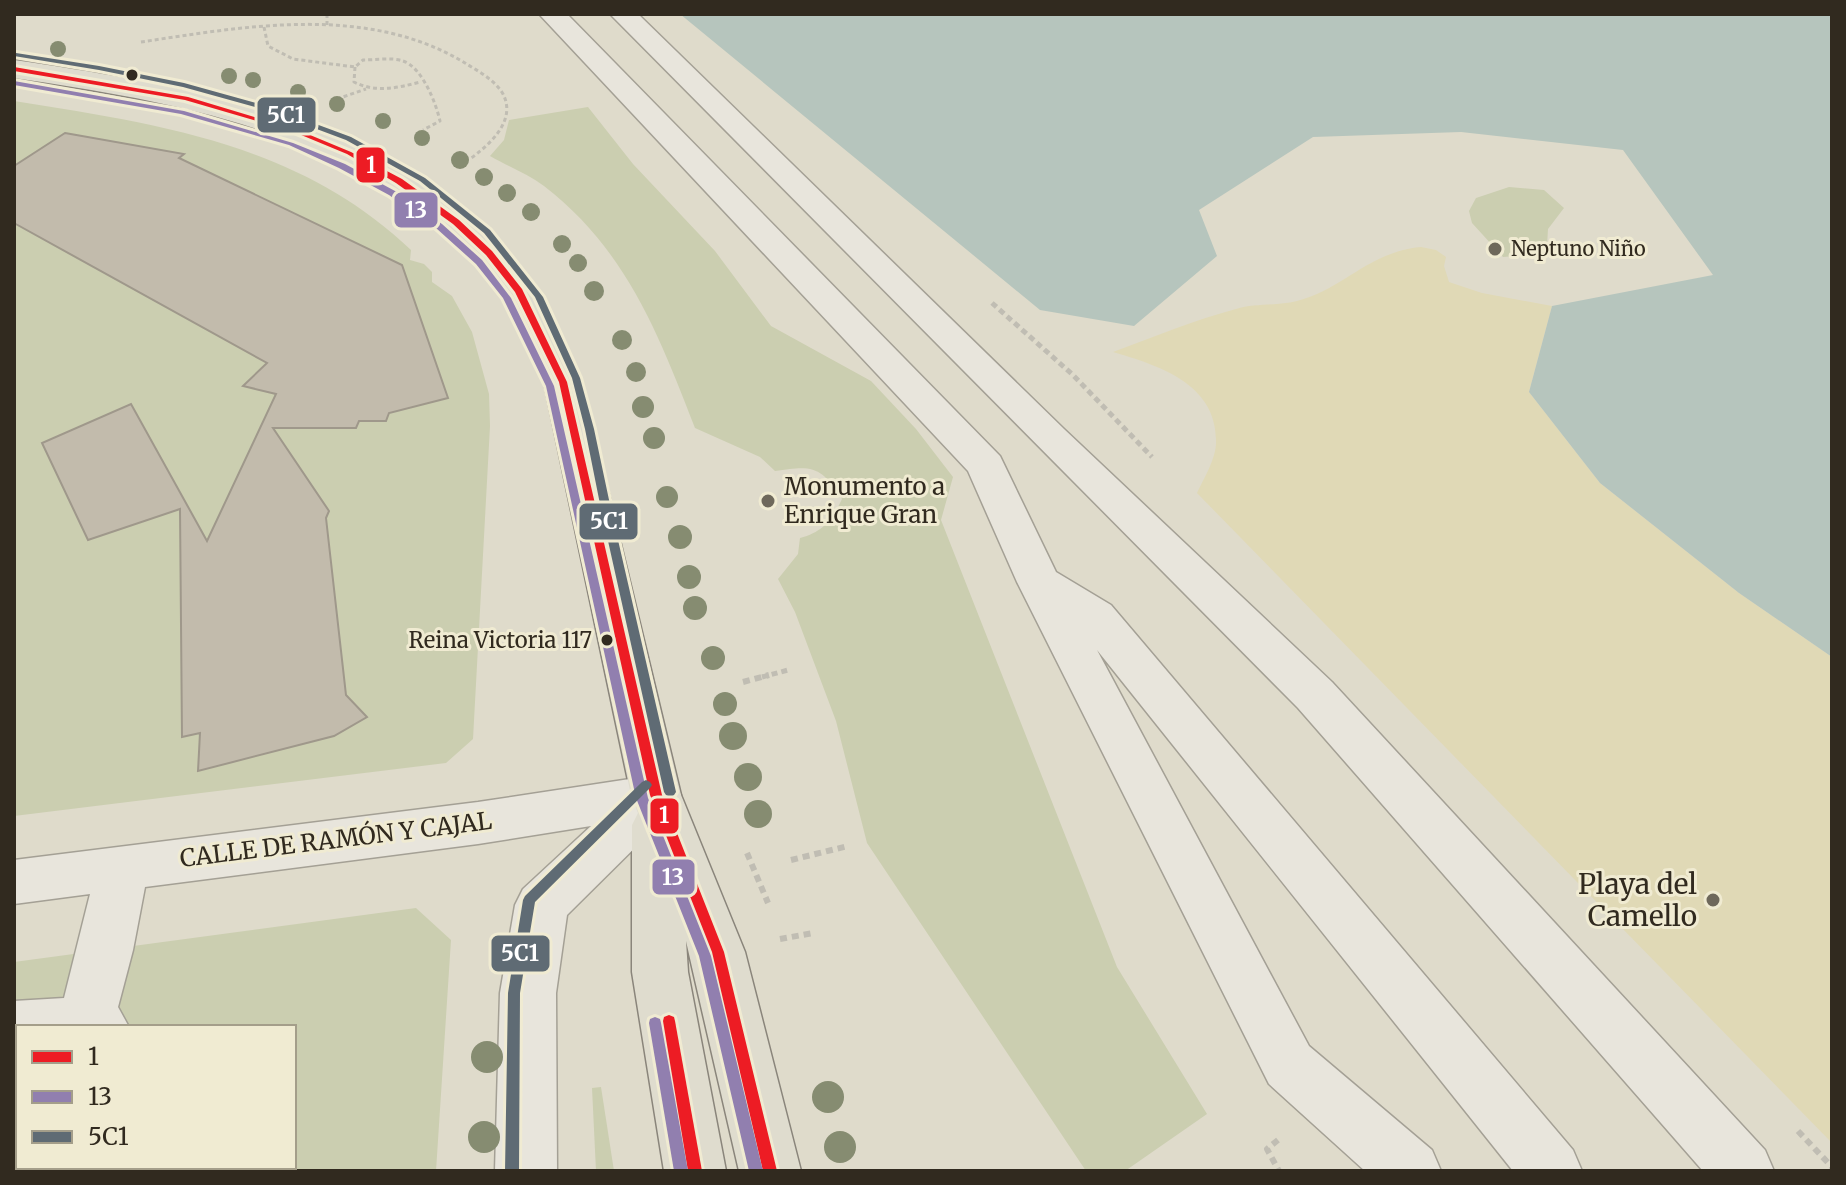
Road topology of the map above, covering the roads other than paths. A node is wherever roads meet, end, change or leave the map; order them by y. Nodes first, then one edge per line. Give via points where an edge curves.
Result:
1 (552, 14) edge
2 (623, 14) edge
3 (14, 69) edge
4 (1050, 438) junction
5 (986, 465) junction
6 (1039, 582) junction
7 (656, 795) junction
8 (122, 868) junction
9 (14, 882) edge
10 (90, 1025) edge
11 (526, 1171) edge
12 (695, 1171) edge
13 (770, 1171) edge
14 (1410, 1171) edge
15 (1551, 1171) edge
16 (1743, 1171) edge

1 - 5 street
2 - 4 street
3 - 7 main road via 213,105 314,136 375,165 479,241 536,319 563,382
4 - 5 street
4 - 16 street via 1315,695
5 - 6 street
6 - 14 street via 1289,1065
6 - 15 street via 1095,616
7 - 8 street, CALLE DE RAMÓN Y CAJAL
7 - 11 street via 542,905 528,993
7 - 12 main road via 660,972
7 - 13 main road via 718,952
8 - 9 street, CALLE DE RAMÓN Y CAJAL
8 - 10 street

